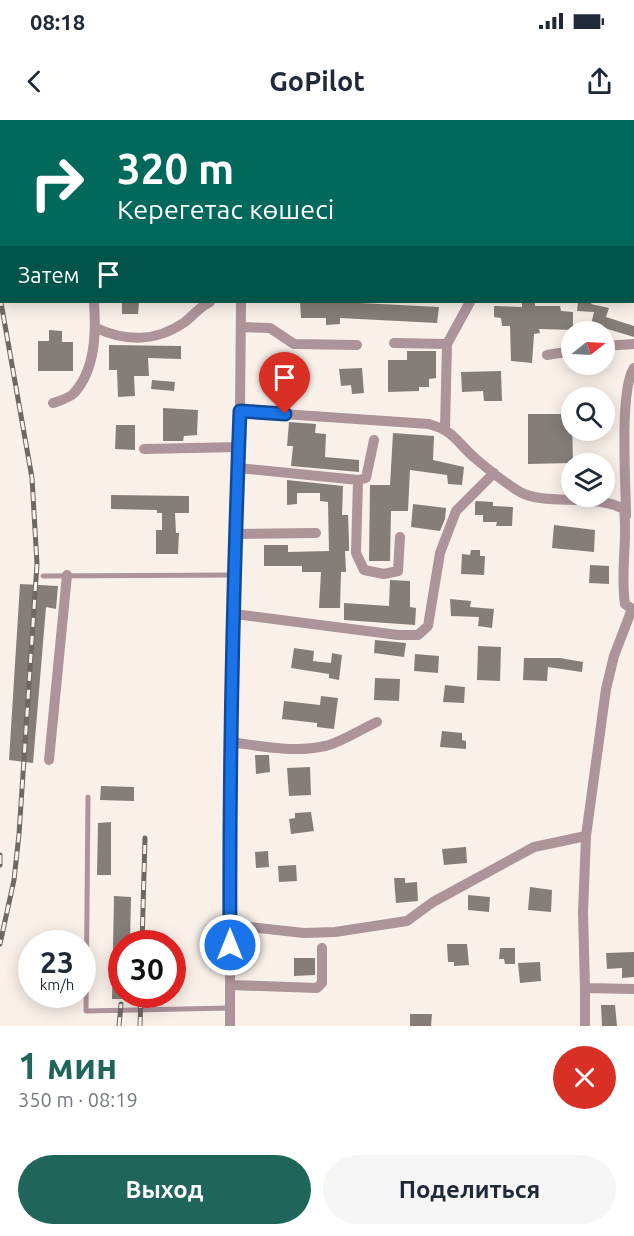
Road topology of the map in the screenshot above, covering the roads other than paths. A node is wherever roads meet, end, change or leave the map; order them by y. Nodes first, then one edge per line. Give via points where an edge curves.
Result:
1 (94, 303) edge
2 (208, 303) edge
3 (241, 303) edge
4 (469, 303) edge
5 (241, 327) junction
6 (96, 328) junction
7 (394, 343) dead end
8 (447, 344) junction
9 (634, 344) edge
10 (357, 345) dead end
11 (615, 345) edge
12 (561, 353) edge
13 (547, 355) dead end
14 (634, 368) edge
15 (53, 403) dead end
16 (240, 411) junction
17 (445, 428) junction
18 (374, 440) dead end
19 (239, 447) junction
20 (144, 449) dead end
21 (238, 468) junction
22 (494, 473) junction
23 (358, 480) junction
24 (626, 525) junction
25 (316, 533) dead end
26 (235, 534) junction
27 (400, 537) dead end
28 (630, 541) edge
29 (234, 574) junction
30 (67, 575) junction
31 (43, 576) dead end
32 (633, 609) edge
33 (234, 614) junction
34 (377, 722) dead end
35 (230, 742) junction
36 (49, 760) dead end
37 (88, 796) dead end
38 (586, 836) junction
39 (230, 926) junction
40 (322, 948) dead end
41 (231, 985) junction
42 (585, 988) junction
43 (634, 989) edge
44 (230, 1008) junction
45 (230, 1026) edge
46 (585, 1026) edge

1 - 6 street
2 - 6 street via 186,321 155,337 116,337
3 - 5 street
4 - 8 street
5 - 10 street via 270,328 294,344
5 - 16 street
6 - 15 street via 88,370 73,395
7 - 8 street
8 - 17 street
9 - 11 street
12 - 13 street
14 - 24 street via 625,398
16 - 17 street
16 - 19 street
17 - 22 street
18 - 23 street via 366,478
19 - 20 street
19 - 21 street
21 - 23 street
21 - 26 street
22 - 24 street via 522,493 612,502 624,508
22 - 33 street via 456,511 440,553 428,626 418,635
23 - 27 street via 356,553 364,570 384,574 398,571
24 - 28 street
25 - 26 street
26 - 29 street
28 - 32 street via 622,588 625,604
29 - 30 lane
29 - 33 street
30 - 31 lane
30 - 36 street
32 - 38 street via 606,689
33 - 35 street
34 - 35 street via 327,745 305,749
35 - 39 street
37 - 44 lane via 86,1011
38 - 39 street via 534,847 433,902 408,921 304,933
38 - 42 street
39 - 41 street
40 - 41 street via 322,983 316,988
41 - 44 street
42 - 43 street
42 - 46 street
44 - 45 street

